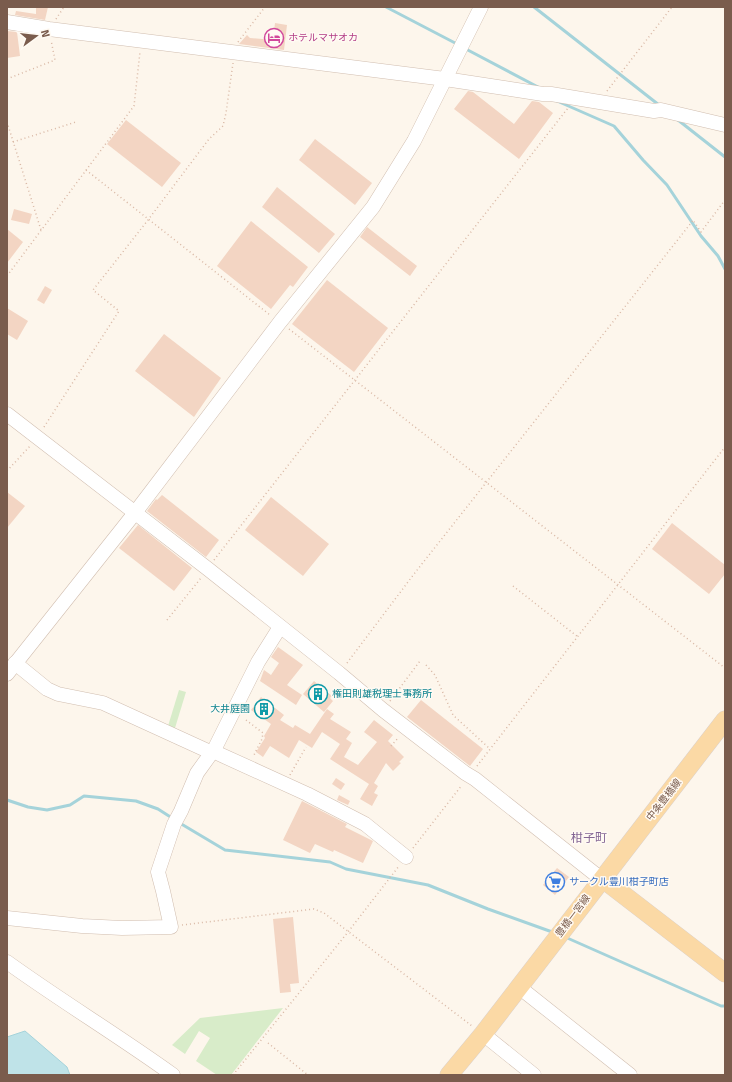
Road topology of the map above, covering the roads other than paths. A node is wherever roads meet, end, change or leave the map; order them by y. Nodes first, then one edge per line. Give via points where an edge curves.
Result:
1 (481, 7) edge
2 (7, 22) edge
3 (445, 79) junction
4 (725, 125) edge
5 (7, 414) edge
6 (134, 514) junction
7 (280, 627) junction
8 (11, 668) edge
9 (725, 720) edge
10 (212, 752) junction
11 (406, 857) road end
12 (603, 879) junction
13 (7, 918) edge
14 (7, 962) edge
15 (725, 973) edge
16 (518, 988) junction
17 (483, 1034) junction
18 (173, 1075) edge
19 (450, 1075) edge
20 (534, 1075) edge
21 (630, 1075) edge

1 - 3 street
2 - 3 street
3 - 4 street via 661,110
3 - 6 street via 414,141 373,207 280,322
5 - 6 street
6 - 7 street
6 - 8 street
7 - 10 street via 258,662
7 - 12 street via 383,710
8 - 10 street via 58,694 103,703
9 - 12 main road, 中条豊橋線
10 - 11 street via 307,794 365,824
10 - 13 street via 197,773 158,872 171,927 82,926
12 - 15 main road
12 - 16 main road, 豊橋一宮線
14 - 18 street
16 - 17 main road, 豊橋一宮線
16 - 21 street
17 - 19 main road, 豊橋一宮線
17 - 20 street

